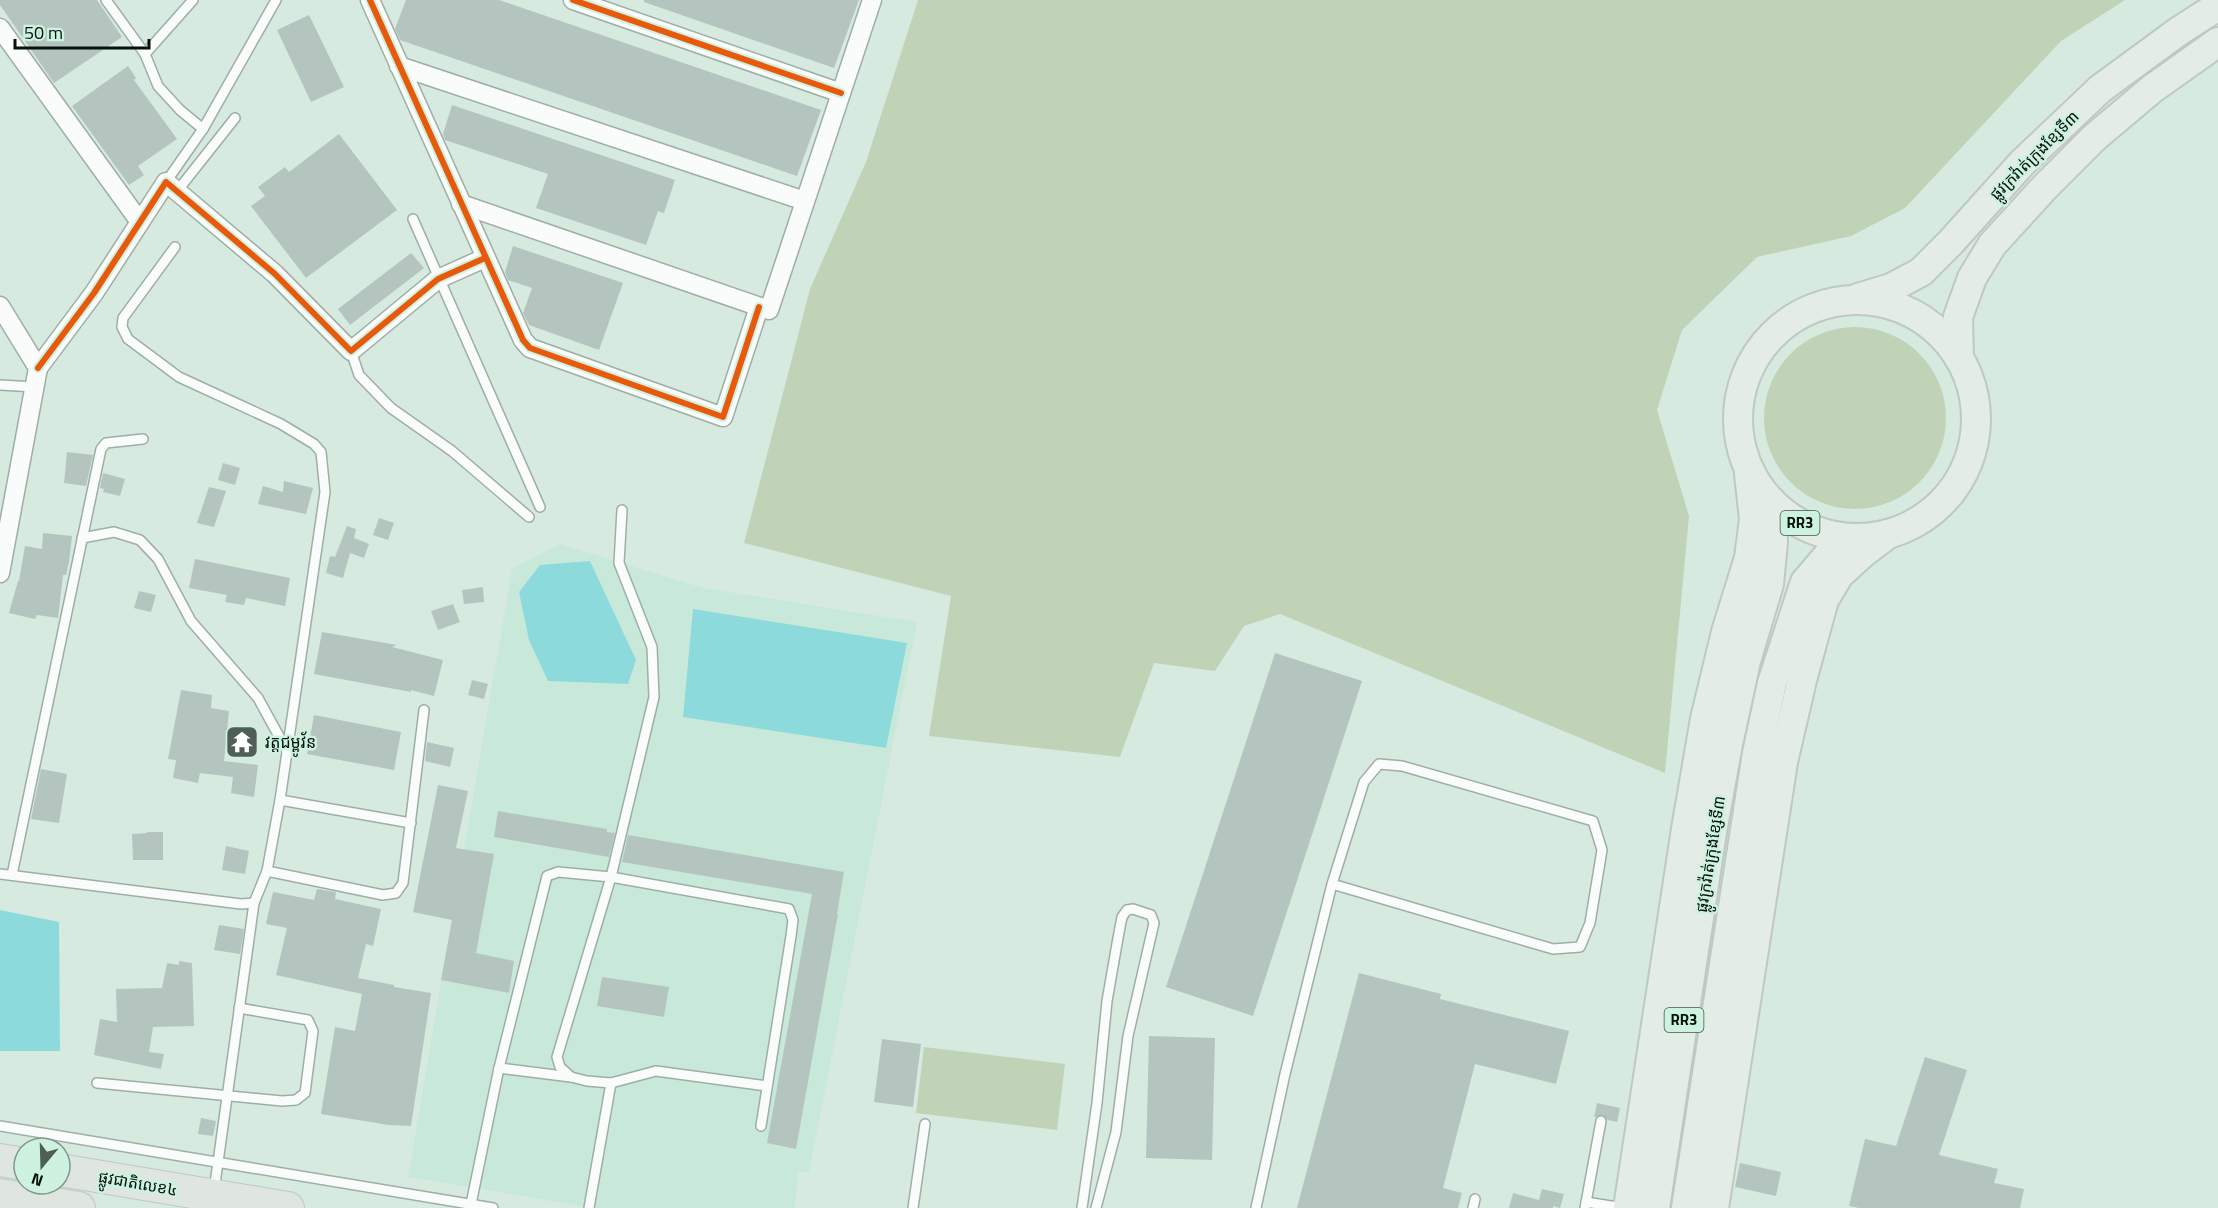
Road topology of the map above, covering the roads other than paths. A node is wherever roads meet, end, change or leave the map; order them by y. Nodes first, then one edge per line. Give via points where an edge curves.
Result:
1 (106, 0) edge
2 (193, 0) edge
3 (276, 0) edge
4 (370, 0) edge
5 (573, 0) edge
6 (872, 0) edge
7 (2218, 6) edge
8 (0, 28) edge
9 (2218, 42) edge
10 (145, 54) junction
11 (399, 66) junction
12 (841, 93) junction
13 (235, 118) dead end
14 (203, 129) junction
15 (172, 186) junction
16 (805, 201) junction
17 (461, 204) junction
18 (413, 219) dead end
19 (140, 222) junction
20 (175, 247) dead end
21 (485, 258) junction
22 (438, 279) junction
23 (1851, 299) junction
24 (0, 306) edge
25 (759, 307) junction
26 (351, 351) junction
27 (1959, 358) junction
28 (38, 368) junction
29 (0, 385) edge
30 (35, 387) junction
31 (143, 439) dead end
32 (1749, 472) junction
33 (1772, 502) junction
34 (540, 507) dead end
35 (622, 510) dead end
36 (529, 517) dead end
37 (1889, 534) junction
38 (82, 538) junction
39 (1853, 538) junction
40 (0, 573) edge
41 (424, 710) dead end
42 (287, 751) junction
43 (280, 800) junction
44 (411, 823) junction
45 (267, 871) junction
46 (0, 874) edge
47 (12, 875) junction
48 (611, 877) junction
49 (1332, 884) junction
50 (254, 903) junction
51 (239, 1008) junction
52 (499, 1068) junction
53 (571, 1077) junction
54 (97, 1083) dead end
55 (611, 1083) junction
56 (767, 1086) junction
57 (226, 1095) junction
58 (1601, 1122) dead end
59 (925, 1124) dead end
60 (0, 1126) edge
61 (761, 1126) dead end
62 (218, 1162) junction
63 (72, 1173) edge
64 (0, 1195) edge
65 (212, 1202) edge
66 (471, 1204) junction
67 (253, 1205) edge
68 (1586, 1205) edge
69 (79, 1208) edge
70 (288, 1208) edge
71 (493, 1208) edge
72 (589, 1208) edge
73 (914, 1208) edge
74 (1082, 1208) edge
75 (1096, 1208) edge
76 (1256, 1208) edge
77 (1623, 1208) edge
78 (1628, 1208) edge
79 (1655, 1208) edge
80 (1686, 1208) edge
81 (1714, 1208) edge

1 - 10 lane
2 - 10 lane
3 - 14 lane
4 - 11 street
5 - 12 street
6 - 12 street
7 - 23 main road, ផ្លូវក្រវ៉ាត់ក្រុងខ្សែទី៣ / RR3 via 2100,89 2022,163 1921,272 1891,288
8 - 19 street
9 - 27 main road, ផ្លូវក្រវ៉ាត់ក្រុងខ្សែទី៣ / RR3 via 2152,89 2095,137 1992,245 1972,278 1958,317
10 - 14 lane via 158,86
11 - 16 street
11 - 17 street
12 - 16 street
13 - 15 lane
14 - 15 lane
15 - 19 street
15 - 26 street via 275,274
16 - 25 street via 769,310
17 - 21 street
17 - 25 street
18 - 22 lane
19 - 28 street
20 - 42 lane via 123,318 122,327 128,339 179,377 281,424 321,452 325,492
21 - 22 street
21 - 25 street via 530,348 723,417
22 - 26 street
22 - 34 lane
23 - 27 main road, RR3 via 1883,303 1914,314 1940,333
23 - 32 main road, RR3 via 1817,306 1786,322 1761,347 1744,378 1737,412 1740,447
24 - 28 street
26 - 36 lane via 359,375 391,408 452,451
27 - 37 main road, RR3 via 1972,387 1976,417 1973,448 1961,477 1942,502 1918,522
28 - 30 street
29 - 30 lane
30 - 40 street
31 - 38 lane via 106,443 101,449
32 - 33 main road, RR3
32 - 78 main road via 1754,519 1749,558 1705,719
33 - 39 main road, RR3 via 1796,521 1823,533
33 - 79 main road, ផ្លូវក្រវ៉ាត់ក្រុងខ្សែទី៣ / RR3 via 1768,584 1728,744
35 - 48 lane via 619,563 651,647 654,697
37 - 39 main road, RR3
37 - 81 main road via 1839,575 1824,600 1802,680 1783,762
38 - 42 lane via 114,532 140,540 158,559 191,621 258,698
38 - 47 lane
39 - 80 main road, ផ្លូវក្រវ៉ាត់ក្រុងខ្សែទី៣ / RR3 via 1829,554 1804,582 1772,683 1757,753
41 - 44 lane
42 - 43 lane
43 - 44 lane
43 - 45 lane
44 - 45 lane via 403,883 396,893 383,895
45 - 50 lane
46 - 47 lane
47 - 50 lane
48 - 52 lane via 558,872 547,876
48 - 53 lane via 557,1057 560,1067
48 - 56 lane via 789,909 793,920
49 - 49 lane via 1364,782 1379,764 1402,766 1593,821 1602,850 1590,923 1580,946 1553,949
49 - 76 lane
50 - 51 lane
51 - 57 lane
51 - 57 lane via 308,1020 313,1031 305,1093 296,1100 282,1101
52 - 53 lane
52 - 66 lane
53 - 55 lane
54 - 57 lane
55 - 56 lane via 656,1071
55 - 72 lane
56 - 61 lane
57 - 62 lane
58 - 68 lane
59 - 73 lane
60 - 62 lane
62 - 65 lane
62 - 66 lane
63 - 65 highway, ផ្លូវជាតិលេខ៤
64 - 69 highway
65 - 67 highway, ផ្លូវជាតិលេខ៤
66 - 71 lane
67 - 70 highway, ផ្លូវជាតិលេខ៤
68 - 77 lane
74 - 75 lane via 1107,1001 1122,917 1133,909 1151,915 1154,923 1128,1036 1116,1132

